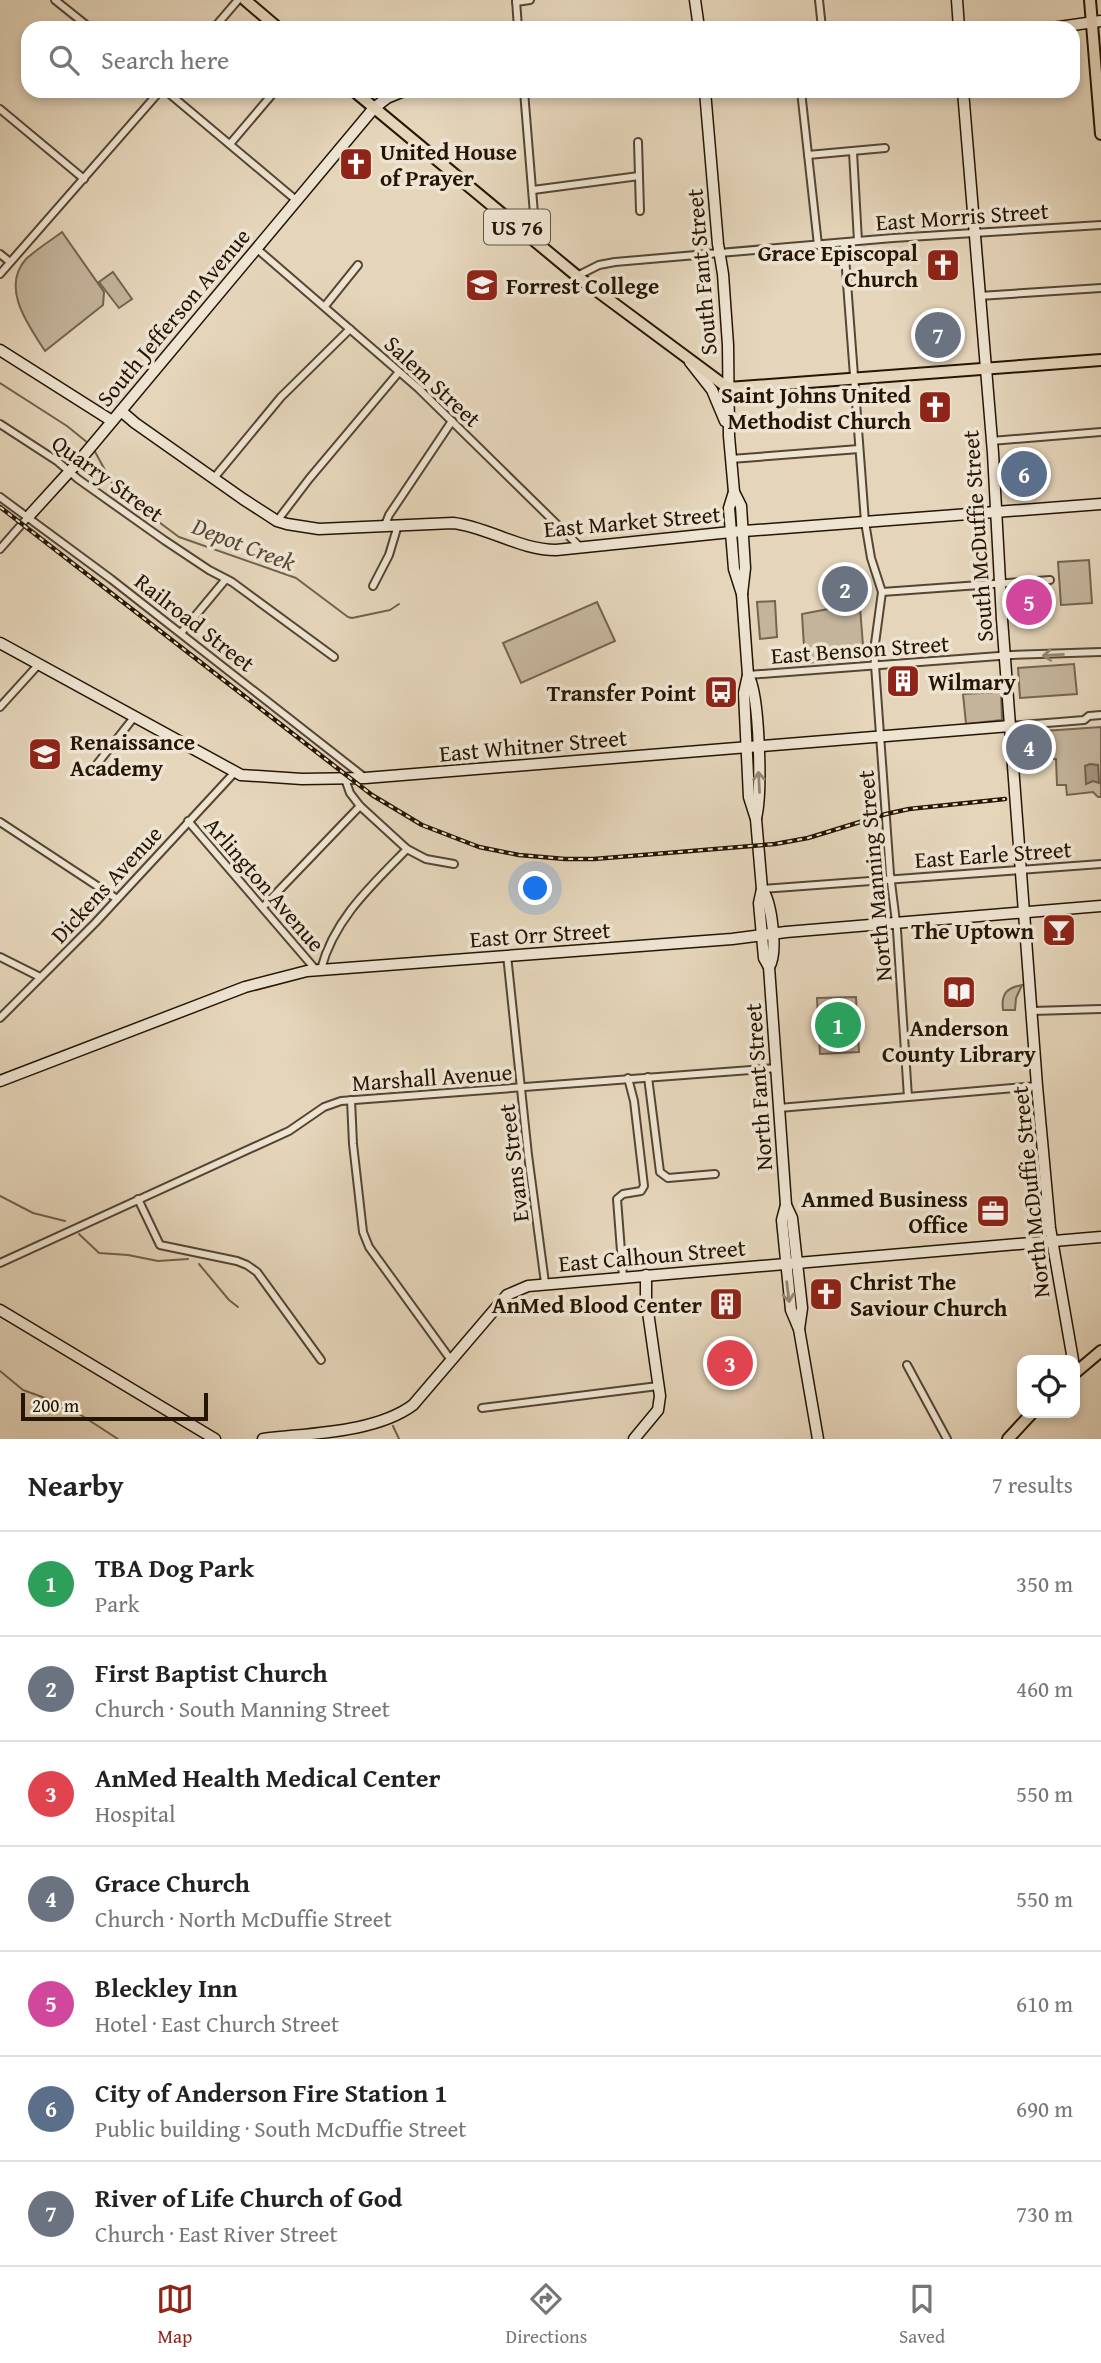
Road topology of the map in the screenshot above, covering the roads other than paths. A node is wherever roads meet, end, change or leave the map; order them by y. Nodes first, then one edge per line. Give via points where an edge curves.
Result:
1 (55, 0) edge
2 (238, 0) edge
3 (245, 0) edge
4 (530, 0) edge
5 (695, 0) edge
6 (818, 0) edge
7 (957, 0) edge
8 (1090, 0) edge
9 (516, 1) edge
10 (81, 21) edge
11 (220, 21) edge
12 (270, 21) edge
13 (517, 21) edge
14 (698, 21) edge
15 (821, 21) edge
16 (958, 21) edge
17 (1096, 22) edge
18 (154, 98) edge
19 (174, 98) edge
20 (269, 98) edge
21 (362, 98) edge
22 (387, 98) edge
23 (525, 98) edge
24 (706, 98) edge
25 (802, 98) edge
26 (964, 98) edge
27 (374, 108) junction
28 (0, 109) edge
29 (1101, 131) edge
30 (638, 142) dead end
31 (230, 144) junction
32 (885, 148) dead end
33 (853, 152) junction
34 (808, 155) junction
35 (639, 176) junction
36 (85, 179) junction
37 (533, 190) junction
38 (296, 200) junction
39 (640, 211) dead end
40 (1101, 225) edge
41 (974, 233) junction
42 (530, 238) junction
43 (858, 241) junction
44 (844, 243) junction
45 (818, 245) junction
46 (256, 248) junction
47 (0, 254) edge
48 (720, 254) junction
49 (10, 262) junction
50 (358, 265) dead end
51 (0, 274) edge
52 (577, 276) junction
53 (1101, 288) edge
54 (979, 296) junction
55 (325, 306) junction
56 (350, 329) junction
57 (0, 350) edge
58 (685, 356) junction
59 (1101, 360) edge
60 (985, 369) junction
61 (399, 372) junction
62 (855, 379) junction
63 (728, 388) junction
64 (121, 411) junction
65 (112, 421) junction
66 (452, 421) junction
67 (0, 424) edge
68 (1101, 432) edge
69 (729, 436) junction
70 (991, 441) junction
71 (859, 449) junction
72 (732, 459) junction
73 (69, 472) junction
74 (214, 478) junction
75 (734, 492) junction
76 (0, 497) edge
77 (1101, 504) edge
78 (995, 512) junction
79 (29, 517) junction
80 (277, 521) junction
81 (865, 522) junction
82 (398, 524) junction
83 (385, 525) junction
84 (743, 531) junction
85 (731, 532) junction
86 (580, 547) junction
87 (0, 549) edge
88 (226, 579) junction
89 (1050, 580) dead end
90 (1000, 583) junction
91 (373, 586) dead end
92 (882, 592) junction
93 (741, 594) junction
94 (181, 633) junction
95 (0, 643) edge
96 (1101, 652) edge
97 (1004, 655) junction
98 (334, 657) dead end
99 (39, 664) junction
100 (875, 665) junction
101 (748, 675) junction
102 (0, 707) edge
103 (1101, 715) edge
104 (135, 716) junction
105 (1010, 726) junction
106 (880, 737) junction
107 (757, 746) junction
108 (746, 747) junction
109 (235, 772) junction
110 (90, 773) dead end
111 (365, 778) junction
112 (345, 779) junction
113 (360, 806) junction
114 (756, 819) junction
115 (188, 821) junction
116 (0, 822) edge
117 (407, 849) junction
118 (454, 864) dead end
119 (1101, 864) edge
120 (1021, 870) junction
121 (891, 879) junction
122 (762, 889) junction
123 (117, 899) junction
124 (1101, 906) edge
125 (263, 907) junction
126 (1025, 911) junction
127 (895, 923) junction
128 (767, 935) junction
129 (507, 955) junction
130 (0, 957) edge
131 (319, 969) junction
132 (40, 977) junction
133 (1101, 1009) edge
134 (1032, 1011) junction
135 (0, 1018) edge
136 (777, 1068) junction
137 (648, 1077) junction
138 (628, 1078) junction
139 (0, 1081) edge
140 (1037, 1086) junction
141 (522, 1088) junction
142 (908, 1097) junction
143 (351, 1100) junction
144 (779, 1108) junction
145 (715, 1174) dead end
146 (138, 1199) junction
147 (1101, 1237) edge
148 (1052, 1241) junction
149 (0, 1263) edge
150 (791, 1263) junction
151 (646, 1275) junction
152 (624, 1277) junction
153 (545, 1283) junction
154 (0, 1310) edge
155 (1101, 1351) edge
156 (1072, 1355) edge
157 (321, 1360) dead end
158 (451, 1360) junction
159 (907, 1365) dead end
160 (1080, 1368) edge
161 (658, 1386) junction
162 (482, 1408) dead end
163 (1027, 1418) edge
164 (215, 1439) edge
165 (263, 1439) edge
166 (634, 1439) edge
167 (818, 1439) edge
168 (947, 1439) edge
169 (1007, 1439) edge

1 - 10 street
2 - 11 street
3 - 12 main road
4 - 9 street
5 - 14 street
6 - 15 street
7 - 16 street
8 - 17 main road
9 - 13 street
17 - 29 main road
18 - 36 street
19 - 31 street
20 - 31 street
21 - 27 main road, US 76
22 - 27 street
23 - 37 street
24 - 48 street, South Fant Street
25 - 34 street
26 - 41 street, South McDuffie Street
27 - 38 street, South Jefferson Avenue
27 - 42 main road, US 76
28 - 36 street
30 - 35 street
31 - 38 street
32 - 33 street
33 - 34 street
33 - 43 street
34 - 45 street
35 - 37 street
35 - 39 street
36 - 49 street
37 - 42 street
38 - 46 street, South Jefferson Avenue
40 - 41 street, East Morris Street
41 - 43 street, East Morris Street
41 - 54 street, South McDuffie Street
42 - 52 main road, US 76
43 - 44 street, East Morris Street
44 - 45 street, East Morris Street
44 - 62 street
45 - 48 street, East Morris Street
46 - 55 street, Salem Street
46 - 64 street, South Jefferson Avenue
47 - 49 street
48 - 52 street, East Morris Street via 615,262
48 - 63 street, South Fant Street
49 - 51 street
50 - 55 street
52 - 58 main road, US 76
53 - 54 street
54 - 60 street, South McDuffie Street
55 - 56 street, Salem Street
56 - 61 street, Salem Street
56 - 74 street via 281,397
57 - 65 street
58 - 63 main road, US 76
58 - 69 street via 717,399
59 - 60 main road
60 - 62 main road
60 - 70 street, South McDuffie Street
61 - 66 street, Salem Street
61 - 80 street
62 - 63 main road
62 - 71 street
63 - 69 street, South Fant Street
64 - 65 street, South Jefferson Avenue
64 - 74 street, East Market Street
65 - 73 street, South Jefferson Avenue
66 - 83 street
66 - 86 street, Salem Street
67 - 73 street, Quarry Street
68 - 70 street
69 - 72 street, South Fant Street
70 - 78 street, South McDuffie Street
71 - 72 street
71 - 81 street
72 - 75 street, South Fant Street
73 - 79 street, South Jefferson Avenue
73 - 88 street, Quarry Street
74 - 80 street, East Market Street
75 - 84 street, South Fant Street via 741,506
75 - 85 street, South Fant Street via 729,508
76 - 79 street, Railroad Street
77 - 78 street, East Market Street
78 - 81 street, East Market Street
78 - 90 street, South McDuffie Street
79 - 87 street, South Jefferson Avenue
79 - 94 street, Railroad Street
80 - 83 street, East Market Street via 309,528
81 - 84 street, East Market Street
81 - 92 street
82 - 83 street, East Market Street
82 - 86 street, East Market Street via 453,523 537,549
82 - 91 street
84 - 85 street, East Market Street
84 - 93 street, South Fant Street via 746,568
85 - 86 street, East Market Street
85 - 93 street, South Fant Street
88 - 94 street
88 - 98 street, Quarry Street
89 - 90 street
90 - 92 street
90 - 97 street, South McDuffie Street
92 - 100 street, North Manning Street
93 - 101 street, South Fant Street
94 - 111 street, Railroad Street
95 - 99 street, East Whitner Street
96 -> 97 street, East Benson Street
97 - 100 street, East Benson Street
97 - 105 street, South McDuffie Street
99 - 102 street
99 - 104 street, East Whitner Street
100 - 101 street, East Benson Street
100 - 106 street, North Manning Street
101 - 107 street, South Fant Street via 755,691
101 - 108 street, South Fant Street
103 - 105 street, East Whitner Street
104 - 109 street, East Whitner Street
104 - 110 street
105 - 106 street, East Whitner Street
105 - 120 street, North McDuffie Street
106 - 107 street, East Whitner Street
106 - 121 street, North Manning Street
107 - 108 street, East Whitner Street
114 -> 107 street, North Fant Street via 760,793
108 - 111 street, East Whitner Street
108 - 114 street, North Fant Street via 749,797
109 - 112 street, East Whitner Street
109 - 115 street, Dickens Avenue
111 - 112 street, East Whitner Street
112 - 113 street
113 - 117 street
113 - 125 street
114 - 122 street, North Fant Street
115 - 123 street, Dickens Avenue
115 - 125 street, Arlington Avenue
116 - 123 street
117 - 118 street via 426,859
117 - 131 street via 343,919
119 - 120 street, East Earle Street
120 - 121 street, East Earle Street
120 - 126 street, North McDuffie Street
121 - 122 street, East Earle Street
121 - 127 street, North Manning Street
122 - 128 street, North Fant Street via 759,903
123 - 132 street, Dickens Avenue
124 - 126 street, East Orr Street
125 - 131 street, Arlington Avenue
126 - 127 street, East Orr Street
126 - 134 street, North McDuffie Street
127 - 128 street, East Orr Street
127 - 142 street, North Manning Street
128 - 129 street, East Orr Street
128 - 136 street, North Fant Street via 764,958 769,967
129 - 131 street, East Orr Street
129 - 141 street, Evans Street
130 - 132 street
131 - 139 street, East Orr Street via 245,988
132 - 135 street, Dickens Avenue
133 - 134 street
134 - 140 street, North McDuffie Street
136 - 137 street, Marshall Avenue
136 - 144 street, North Fant Street
137 - 138 street, Marshall Avenue
137 - 145 street via 660,1172 668,1178
138 - 141 street, Marshall Avenue
138 - 152 street via 644,1186 617,1199
140 - 142 street
140 - 148 street, North McDuffie Street
141 - 143 street, Marshall Avenue
141 - 153 street, Evans Street
142 - 144 street
143 - 146 street, Marshall Avenue via 324,1107 289,1130
143 - 158 street via 363,1233
144 - 150 street, North Fant Street via 786,1205 792,1218
146 - 149 street, Marshall Avenue
146 - 157 street via 160,1245 237,1261 257,1272
147 - 148 street, East Calhoun Street
148 - 150 street, East Calhoun Street
148 - 156 street, North McDuffie Street
150 - 151 street, East Calhoun Street
150 - 167 street, North Fant Street via 802,1308 799,1329
151 - 152 street, East Calhoun Street
151 - 161 street
152 - 153 street, East Calhoun Street
153 - 158 street, East Calhoun Street via 507,1295
154 - 164 street
155 - 160 main road
158 - 165 street, East Calhoun Street via 397,1416
159 - 168 street
161 - 162 street
161 - 166 street via 657,1410
163 - 169 main road

